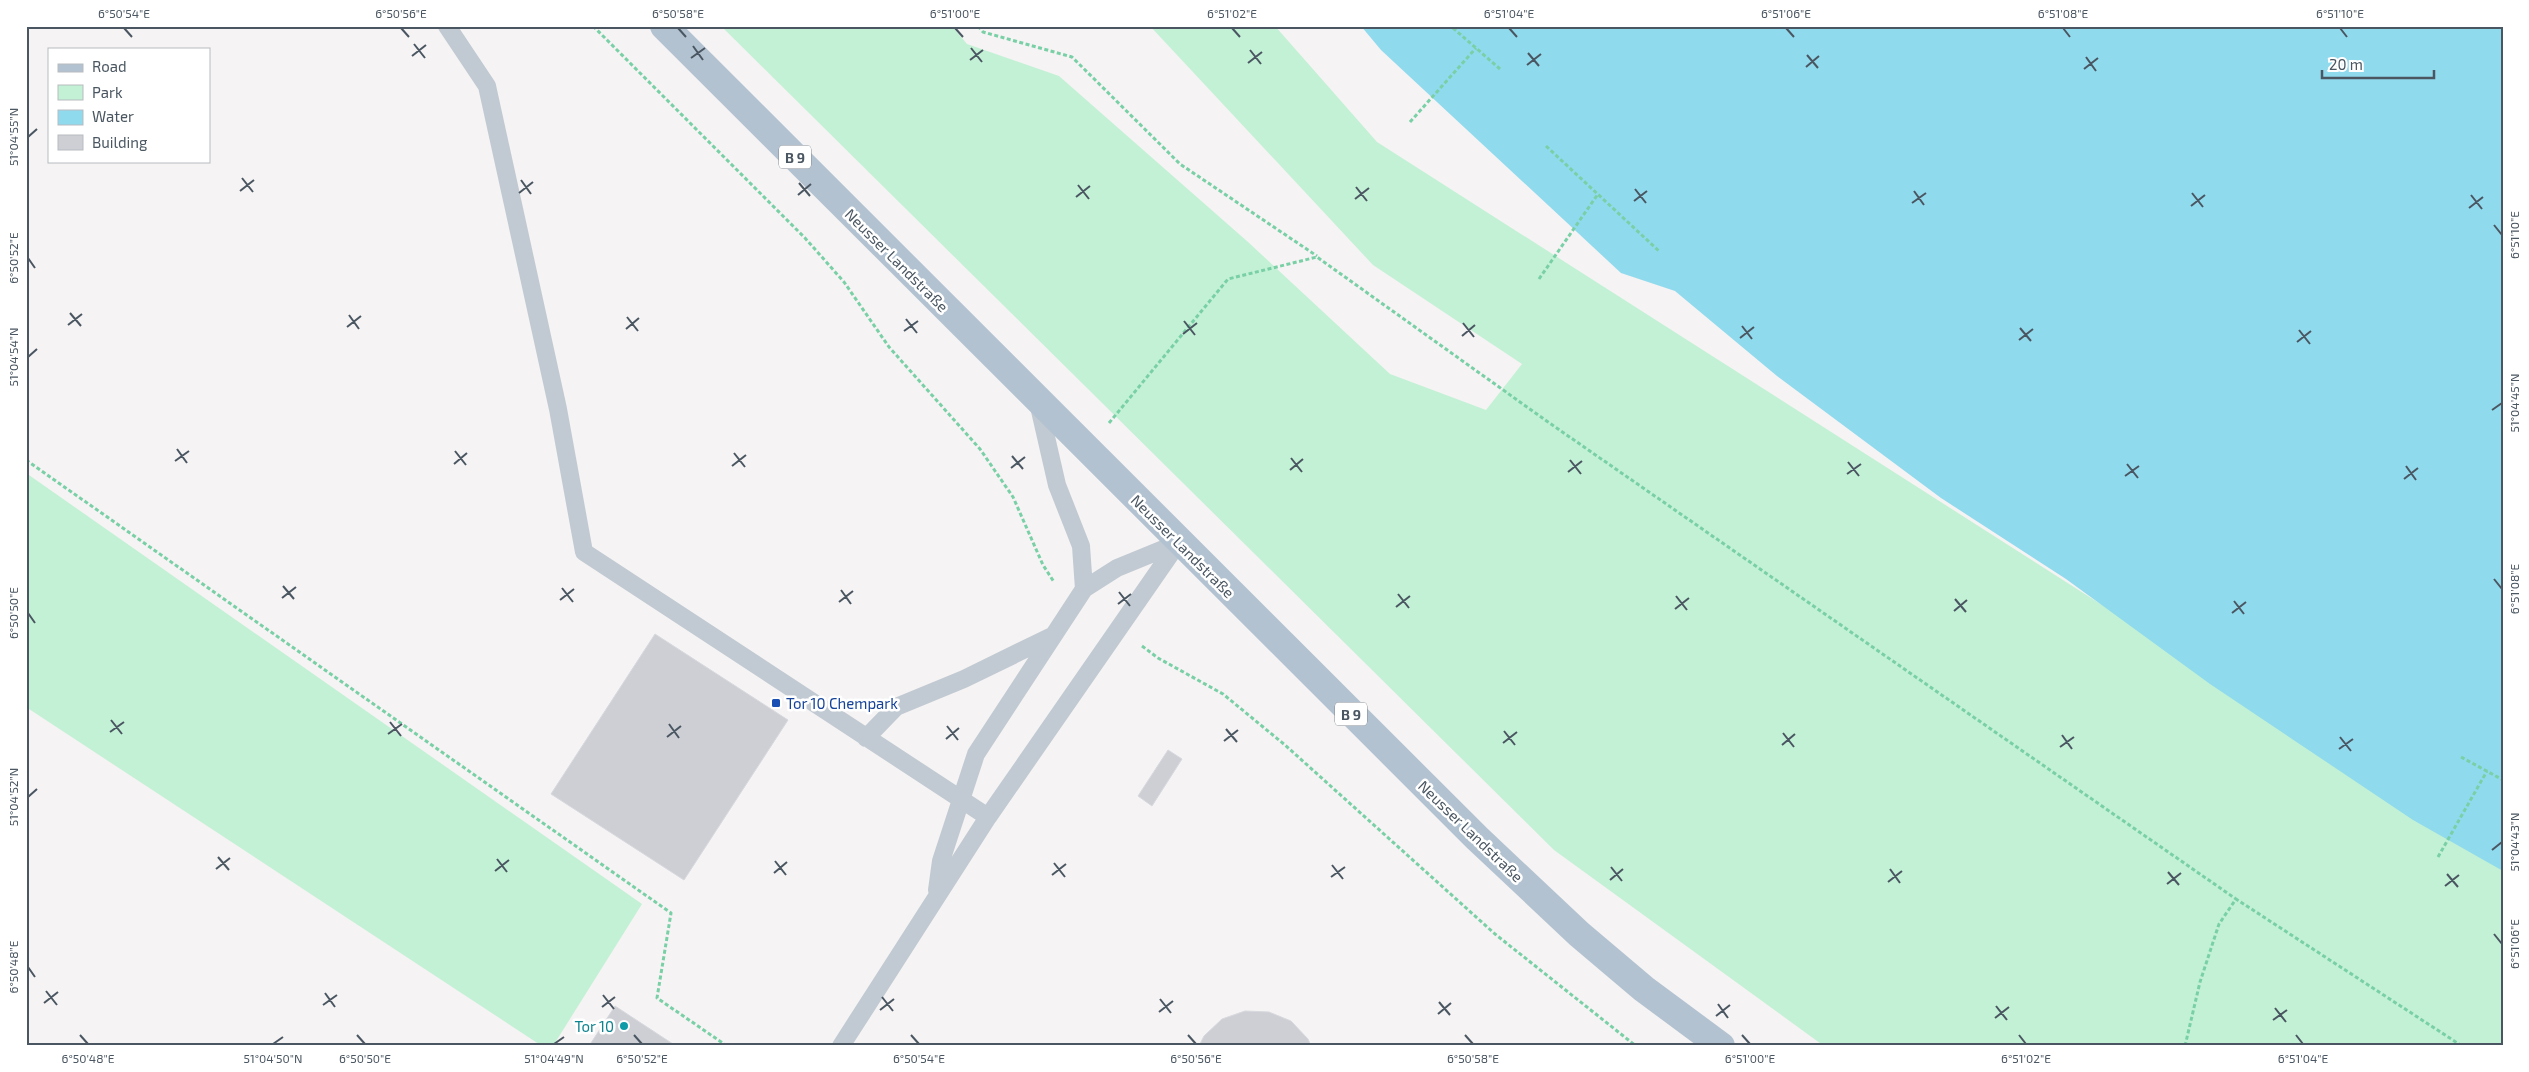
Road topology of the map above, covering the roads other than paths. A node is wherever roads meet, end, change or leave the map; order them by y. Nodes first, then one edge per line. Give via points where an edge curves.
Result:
1 (447, 26) edge
2 (664, 26) edge
3 (1038, 402) junction
4 (1178, 542) junction
5 (1084, 589) junction
6 (1053, 636) junction
7 (866, 738) junction
8 (960, 800) junction
9 (988, 817) junction
10 (936, 898) junction
11 (841, 1046) edge
12 (1720, 1046) edge

1 - 7 lane via 487,86 558,409 584,552
2 - 3 main road, Neusser Landstraße / B 9
3 - 4 main road, Neusser Landstraße / B 9
3 - 5 lane via 1057,485 1080,546
4 - 5 lane via 1117,568
4 - 9 lane
4 - 12 main road, Neusser Landstraße / B 9 via 1539,897 1644,989
5 - 6 lane
6 - 7 lane via 964,679 896,707
6 - 8 lane via 976,754
7 - 8 lane
8 - 9 lane
8 - 10 lane via 942,861
9 - 10 lane
10 - 11 lane

